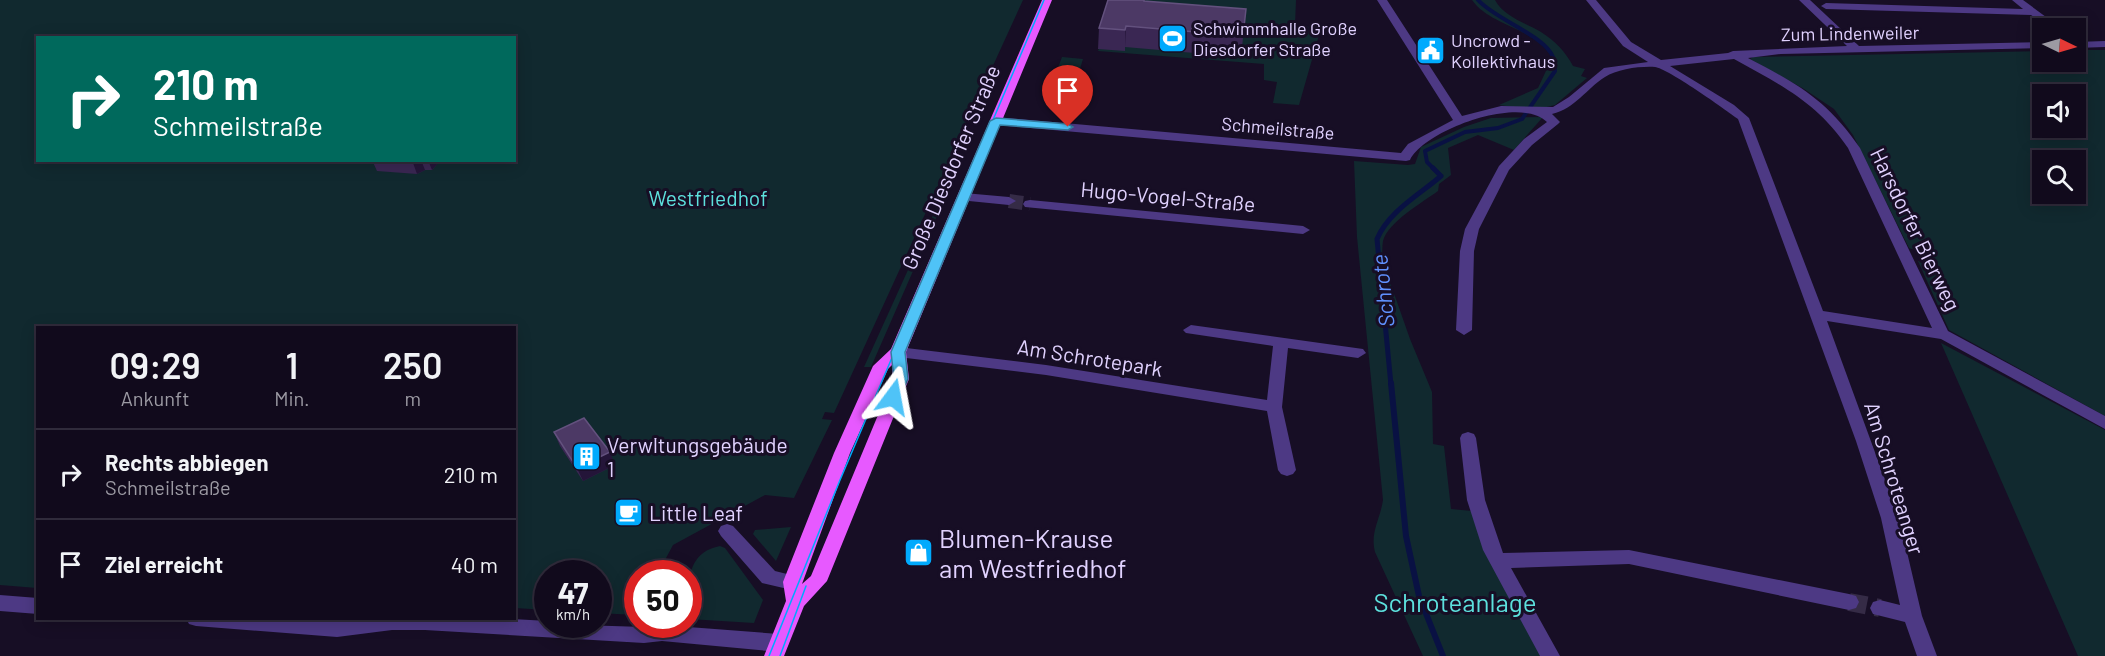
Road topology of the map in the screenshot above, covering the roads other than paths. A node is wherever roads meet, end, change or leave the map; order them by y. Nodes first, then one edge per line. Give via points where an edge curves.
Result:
1 (1047, 0) edge
2 (1382, 0) edge
3 (1591, 0) edge
4 (1804, 0) edge
5 (2017, 0) edge
6 (1826, 6) dead end
7 (2033, 12) junction
8 (2042, 18) edge
9 (2086, 44) edge
10 (2105, 44) edge
11 (2032, 45) edge
12 (1856, 49) junction
13 (1733, 54) junction
14 (1658, 63) junction
15 (1538, 112) junction
16 (996, 121) junction
17 (1459, 121) junction
18 (964, 197) junction
19 (1009, 201) tunnel mouth
20 (1030, 204) tunnel mouth
21 (1303, 230) dead end
22 (1818, 315) junction
23 (1191, 330) dead end
24 (1464, 330) dead end
25 (1942, 334) junction
26 (1281, 342) junction
27 (898, 352) junction
28 (1358, 353) dead end
29 (1274, 407) junction
30 (2105, 423) edge
31 (1468, 438) dead end
32 (1287, 470) dead end
33 (727, 531) dead end
34 (1498, 561) junction
35 (792, 582) junction
36 (796, 601) junction
37 (1850, 602) tunnel mouth
38 (0, 603) edge
39 (36, 606) edge
40 (1880, 608) tunnel mouth
41 (1912, 616) junction
42 (224, 620) edge
43 (777, 649) edge
44 (1550, 656) edge
45 (1927, 656) edge

1 - 16 main road, Große Diesdorfer Straße
2 - 17 street
3 - 14 street, Am Schroteanger via 1624,41
4 - 12 street
5 - 7 street
6 - 7 street
7 - 8 street
9 - 10 street
11 - 12 street, Zum Lindenweiler
12 - 13 street, Zum Lindenweiler
13 - 14 street, Zum Lindenweiler
13 - 25 street, Harsdorfer Bierweg via 1797,90 1839,126 1854,148
14 - 15 street, Zum Lindenweiler via 1604,72 1571,101 1557,109
14 - 22 street, Am Schroteanger via 1742,116
15 - 17 street, Schmeilstraße via 1507,109
15 - 24 street via 1554,122 1503,169 1472,229 1467,251
16 - 17 street, Schmeilstraße via 1406,157 1412,147
16 - 18 main road, Große Diesdorfer Straße
18 - 19 street
18 - 27 main road, Große Diesdorfer Straße
20 - 21 street, Hugo-Vogel-Straße
22 - 25 street
22 - 41 street, Am Schroteanger via 1886,507
23 - 26 street
25 - 30 street, Harsdorfer Bierweg
26 - 28 street
26 - 29 street
27 - 29 street, Am Schrotepark via 1047,370
27 - 35 main road, Große Diesdorfer Straße via 881,366
27 - 36 main road, Große Diesdorfer Straße via 901,379 818,581
29 - 32 street
31 - 34 street via 1476,500
33 - 35 street via 769,578
34 - 37 street via 1629,556
34 - 44 street
35 - 36 main road
36 - 43 main road, Große Diesdorfer Straße
38 - 39 street
40 - 41 street
41 - 45 street, Am Schroteanger
42 - 43 street via 337,628 425,622 662,633

